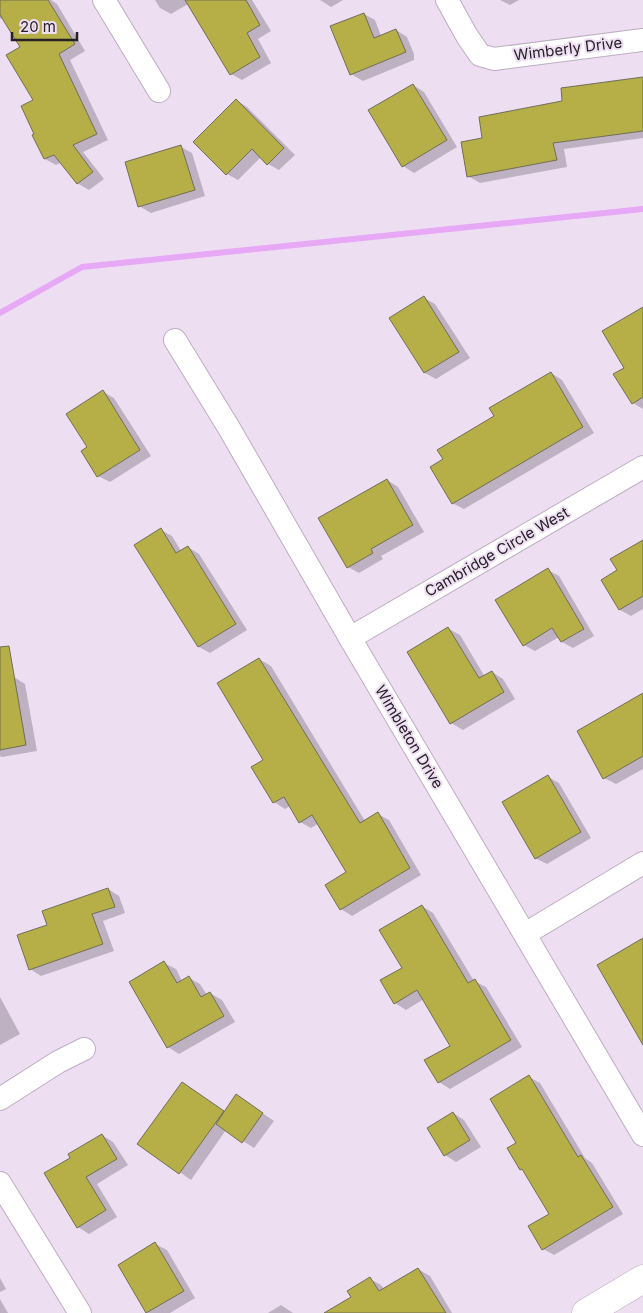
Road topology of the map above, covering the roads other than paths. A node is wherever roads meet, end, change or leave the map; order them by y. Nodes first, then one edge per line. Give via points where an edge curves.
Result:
1 (104, 0) edge
2 (447, 0) edge
3 (643, 40) edge
4 (159, 92) dead end
5 (175, 340) dead end
6 (643, 467) edge
7 (350, 638) junction
8 (643, 863) edge
9 (525, 934) junction
10 (84, 1049) dead end
11 (0, 1099) edge
12 (643, 1135) edge
13 (0, 1183) edge
14 (643, 1279) edge
15 (80, 1313) edge
16 (586, 1313) edge

1 - 4 street
2 - 3 street, Wimberly Drive via 480,55 494,59
5 - 7 street, Wimbleton Drive
6 - 7 street, Cambridge Circle West
7 - 9 street, Wimbleton Drive
8 - 9 street
9 - 12 street, Wimbleton Drive
10 - 11 street
13 - 15 street
14 - 16 street

